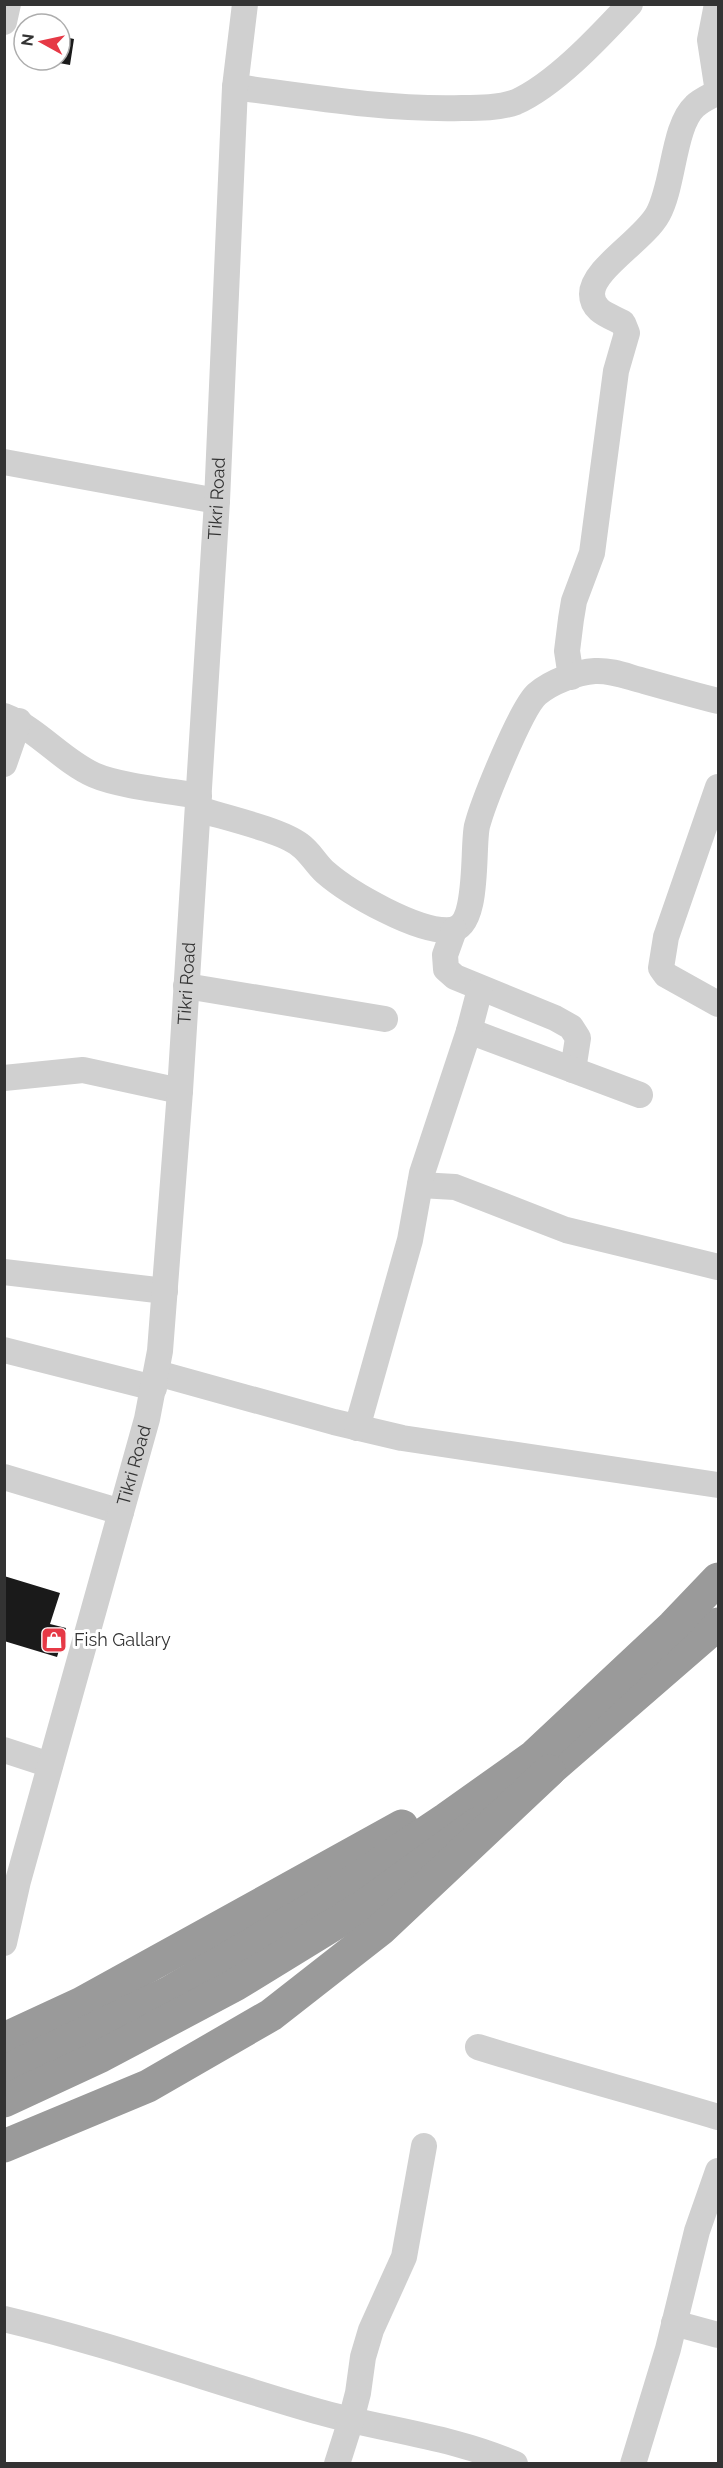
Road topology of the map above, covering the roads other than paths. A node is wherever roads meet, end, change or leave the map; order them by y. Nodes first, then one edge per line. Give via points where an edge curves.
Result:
1 (8, 4) edge
2 (246, 4) edge
3 (630, 4) edge
4 (717, 4) edge
5 (4, 22) edge
6 (235, 87) junction
7 (718, 92) edge
8 (4, 462) edge
9 (217, 501) junction
10 (571, 677) junction
11 (718, 701) edge
12 (12, 719) edge
13 (4, 764) edge
14 (718, 787) edge
15 (198, 803) junction
16 (453, 930) junction
17 (186, 986) junction
18 (480, 989) junction
19 (718, 1004) edge
20 (385, 1019) dead end
21 (469, 1031) junction
22 (573, 1070) junction
23 (4, 1078) edge
24 (180, 1091) junction
25 (640, 1095) dead end
26 (420, 1185) junction
27 (718, 1267) edge
28 (4, 1272) edge
29 (165, 1291) junction
30 (4, 1350) edge
31 (155, 1381) junction
32 (357, 1428) junction
33 (4, 1477) edge
34 (718, 1485) edge
35 (121, 1512) junction
36 (718, 1579) edge
37 (718, 1624) edge
38 (4, 1750) edge
39 (541, 1764) junction
40 (50, 1765) junction
41 (5, 1938) edge
42 (4, 1943) edge
43 (4, 2032) edge
44 (5, 2039) edge
45 (478, 2047) dead end
46 (4, 2072) edge
47 (4, 2101) edge
48 (718, 2117) edge
49 (4, 2146) edge
50 (424, 2146) dead end
51 (718, 2171) edge
52 (4, 2319) edge
53 (674, 2323) junction
54 (718, 2335) edge
55 (351, 2420) junction
56 (337, 2463) edge
57 (515, 2463) edge
58 (633, 2463) edge

1 - 5 street
2 - 6 street, Tikri Road
3 - 6 street via 555,76 514,102 496,106 429,109
4 - 7 street via 710,40
6 - 9 street, Tikri Road
7 - 10 street via 695,106 686,118 667,195 658,215 593,286 595,306 623,323 627,333 616,371 592,553 571,619 567,651
8 - 9 street
9 - 15 street, Tikri Road
10 - 11 street via 595,671 615,673
10 - 16 street via 537,695 517,726 477,826 469,910 464,923
12 - 13 street
12 - 15 street via 94,775
14 - 19 street via 666,937 661,968 666,975
15 - 16 street via 301,845 341,884 400,918
15 - 17 street, Tikri Road
16 - 18 street via 445,955 446,969
17 - 20 street
17 - 24 street, Tikri Road
18 - 21 street
18 - 22 street via 571,1027 578,1038
21 - 22 street
21 - 26 street
22 - 25 street
23 - 24 street via 83,1070
24 - 29 street, Tikri Road
26 - 27 street via 455,1187 566,1230
26 - 32 street via 410,1240
28 - 29 street
29 - 31 street, Tikri Road
30 - 31 street
31 - 32 street
31 - 35 street, Tikri Road
32 - 34 street
33 - 35 street
35 - 40 street, Tikri Road
36 - 39 highway
37 - 39 highway
38 - 40 street
39 - 44 highway via 333,1863 82,2003
39 - 46 highway via 310,1910 170,1992
39 - 47 highway via 367,1904 253,1974 101,2056
39 - 49 highway via 381,1929 271,2015 148,2086
40 - 41 street, Tikri Road
41 - 42 street, Tikri Road
43 - 44 street
45 - 48 street
50 - 55 street via 404,2257 363,2357
51 - 53 street via 697,2231
52 - 55 street via 85,2339
53 - 54 street
53 - 58 street
55 - 56 street
55 - 57 street via 458,2444

